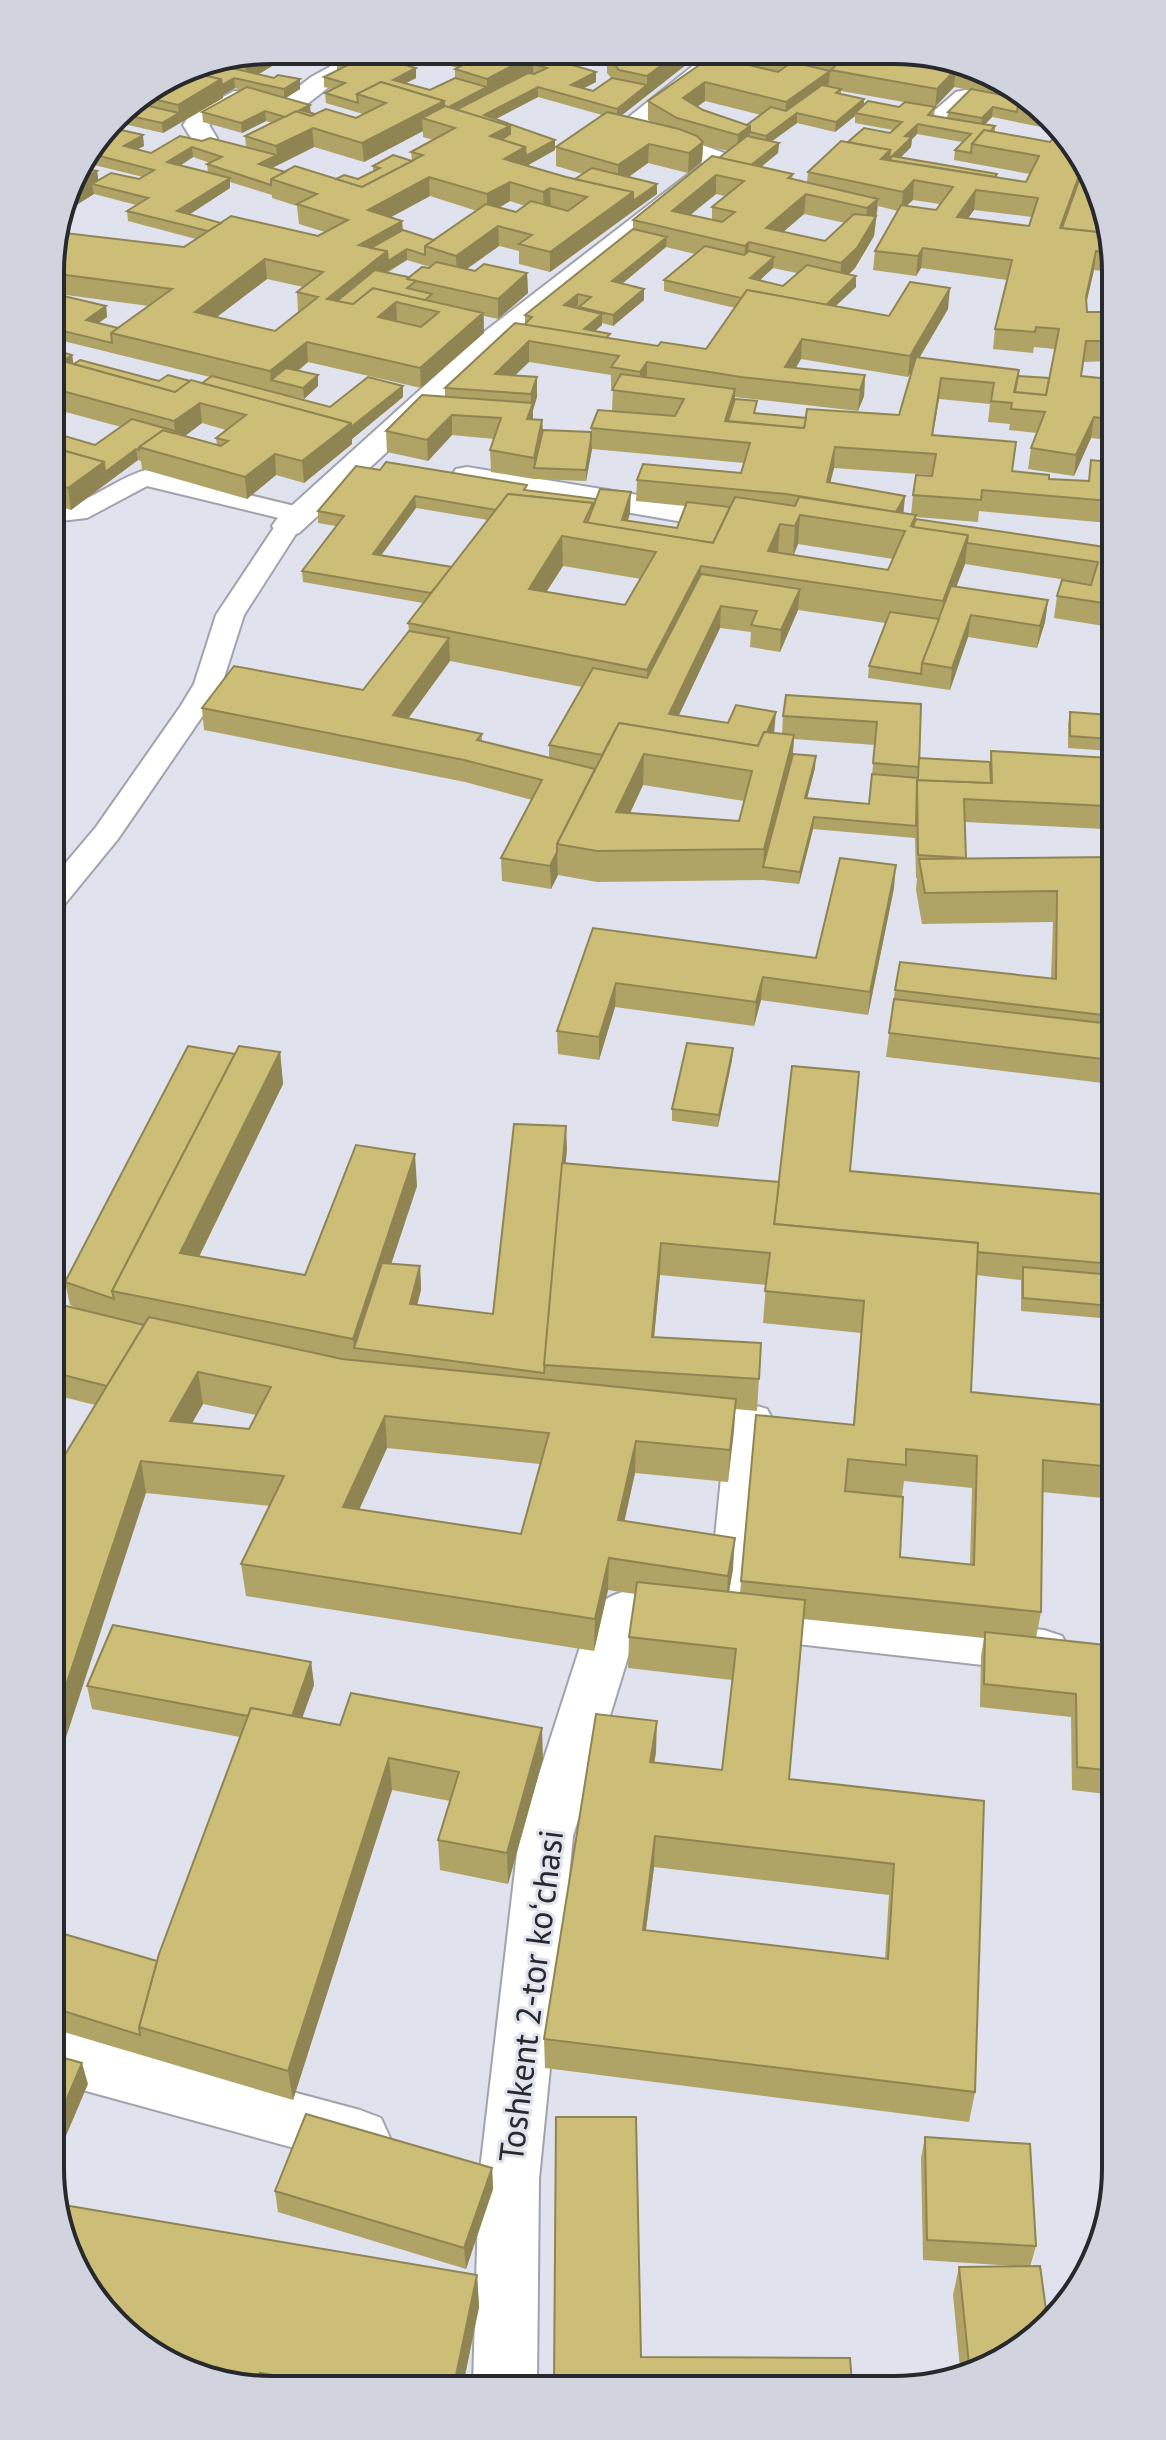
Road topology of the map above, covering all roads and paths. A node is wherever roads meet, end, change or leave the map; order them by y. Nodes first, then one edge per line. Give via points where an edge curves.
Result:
1 (353, 64) edge
2 (710, 64) edge
3 (1018, 105) edge
4 (935, 123) edge
5 (202, 147) edge
6 (708, 172) junction
7 (738, 179) edge
8 (439, 471) edge
9 (64, 514) edge
10 (293, 521) junction
11 (777, 526) edge
12 (64, 885) edge
13 (640, 1413) edge
14 (732, 1616) junction
15 (1098, 1657) edge
16 (64, 2058) edge
17 (404, 2150) edge
18 (504, 2376) edge

1 - 5 street via 297,100 251,95 235,99 198,121
2 - 6 street via 638,120 649,134 707,151 716,165
3 - 4 street via 965,97
6 - 7 street
6 - 10 street via 494,338 377,461
8 - 11 street
9 - 10 lane via 79,514 126,484 146,478
10 - 12 lane via 230,615 208,684 194,708
13 - 14 street via 750,1422
14 - 15 street, Toshkent 2-tor koʻchasi
14 - 18 street, Toshkent 2-tor koʻchasi via 656,1608 630,1609 614,1619 546,1836 487,2173
16 - 17 street

